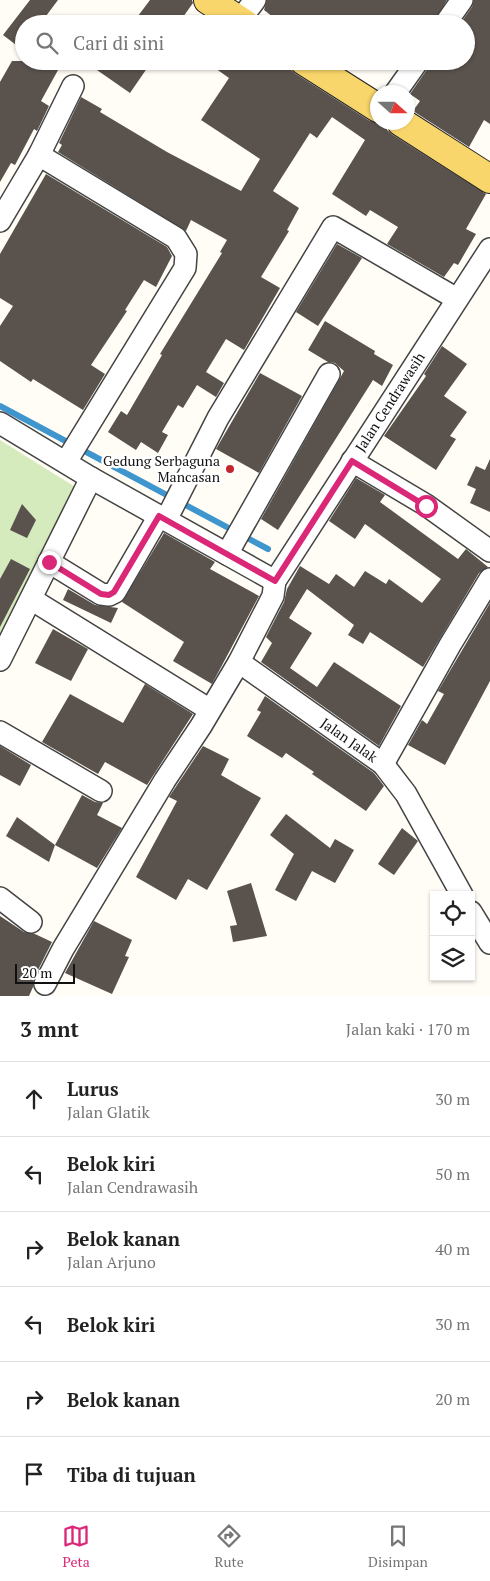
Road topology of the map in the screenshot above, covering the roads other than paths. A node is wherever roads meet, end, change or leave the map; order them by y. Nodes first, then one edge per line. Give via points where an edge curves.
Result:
1 (208, 0) edge
2 (462, 0) edge
3 (247, 15) edge
4 (451, 15) edge
5 (318, 70) edge
6 (412, 70) edge
7 (401, 85) edge
8 (73, 86) dead end
9 (370, 103) edge
10 (413, 130) edge
11 (39, 155) junction
12 (490, 179) edge
13 (0, 221) edge
14 (490, 249) edge
15 (457, 299) junction
16 (328, 374) dead end
17 (0, 423) edge
18 (71, 454) junction
19 (352, 461) junction
20 (91, 478) junction
21 (163, 518) junction
22 (490, 551) edge
23 (227, 554) junction
24 (49, 562) junction
25 (490, 578) edge
26 (275, 581) junction
27 (31, 599) junction
28 (0, 660) edge
29 (239, 662) junction
30 (210, 710) junction
31 (0, 732) edge
32 (383, 764) junction
33 (101, 791) dead end
34 (460, 891) edge
35 (0, 898) edge
36 (475, 919) edge
37 (31, 922) dead end
38 (490, 943) edge
39 (45, 984) dead end

1 - 3 main road
2 - 4 street
5 - 9 main road
6 - 7 street
8 - 11 street
10 - 12 main road
11 - 13 street
11 - 18 street via 176,238 186,254 185,268
14 - 15 street, Jalan Cendrawasih
15 - 19 street, Jalan Cendrawasih
15 - 21 street via 333,227 218,418
16 - 23 street
17 - 18 street
18 - 20 street
19 - 22 street via 426,506
19 - 26 street, Jalan Cendrawasih
20 - 21 street
20 - 24 street
21 - 23 street
21 - 24 street via 109,595 101,594
23 - 26 street
24 - 27 street
25 - 32 street
26 - 29 street, Jalan Cendrawasih via 273,596
27 - 28 street
27 - 30 street
29 - 30 street, Jalan Cendrawasih
29 - 32 street, Jalan Jalak
30 - 39 street, Jalan Cendrawasih via 63,948
31 - 33 street
32 - 34 street, Jalan Jalak via 406,794
35 - 37 street
36 - 38 street

